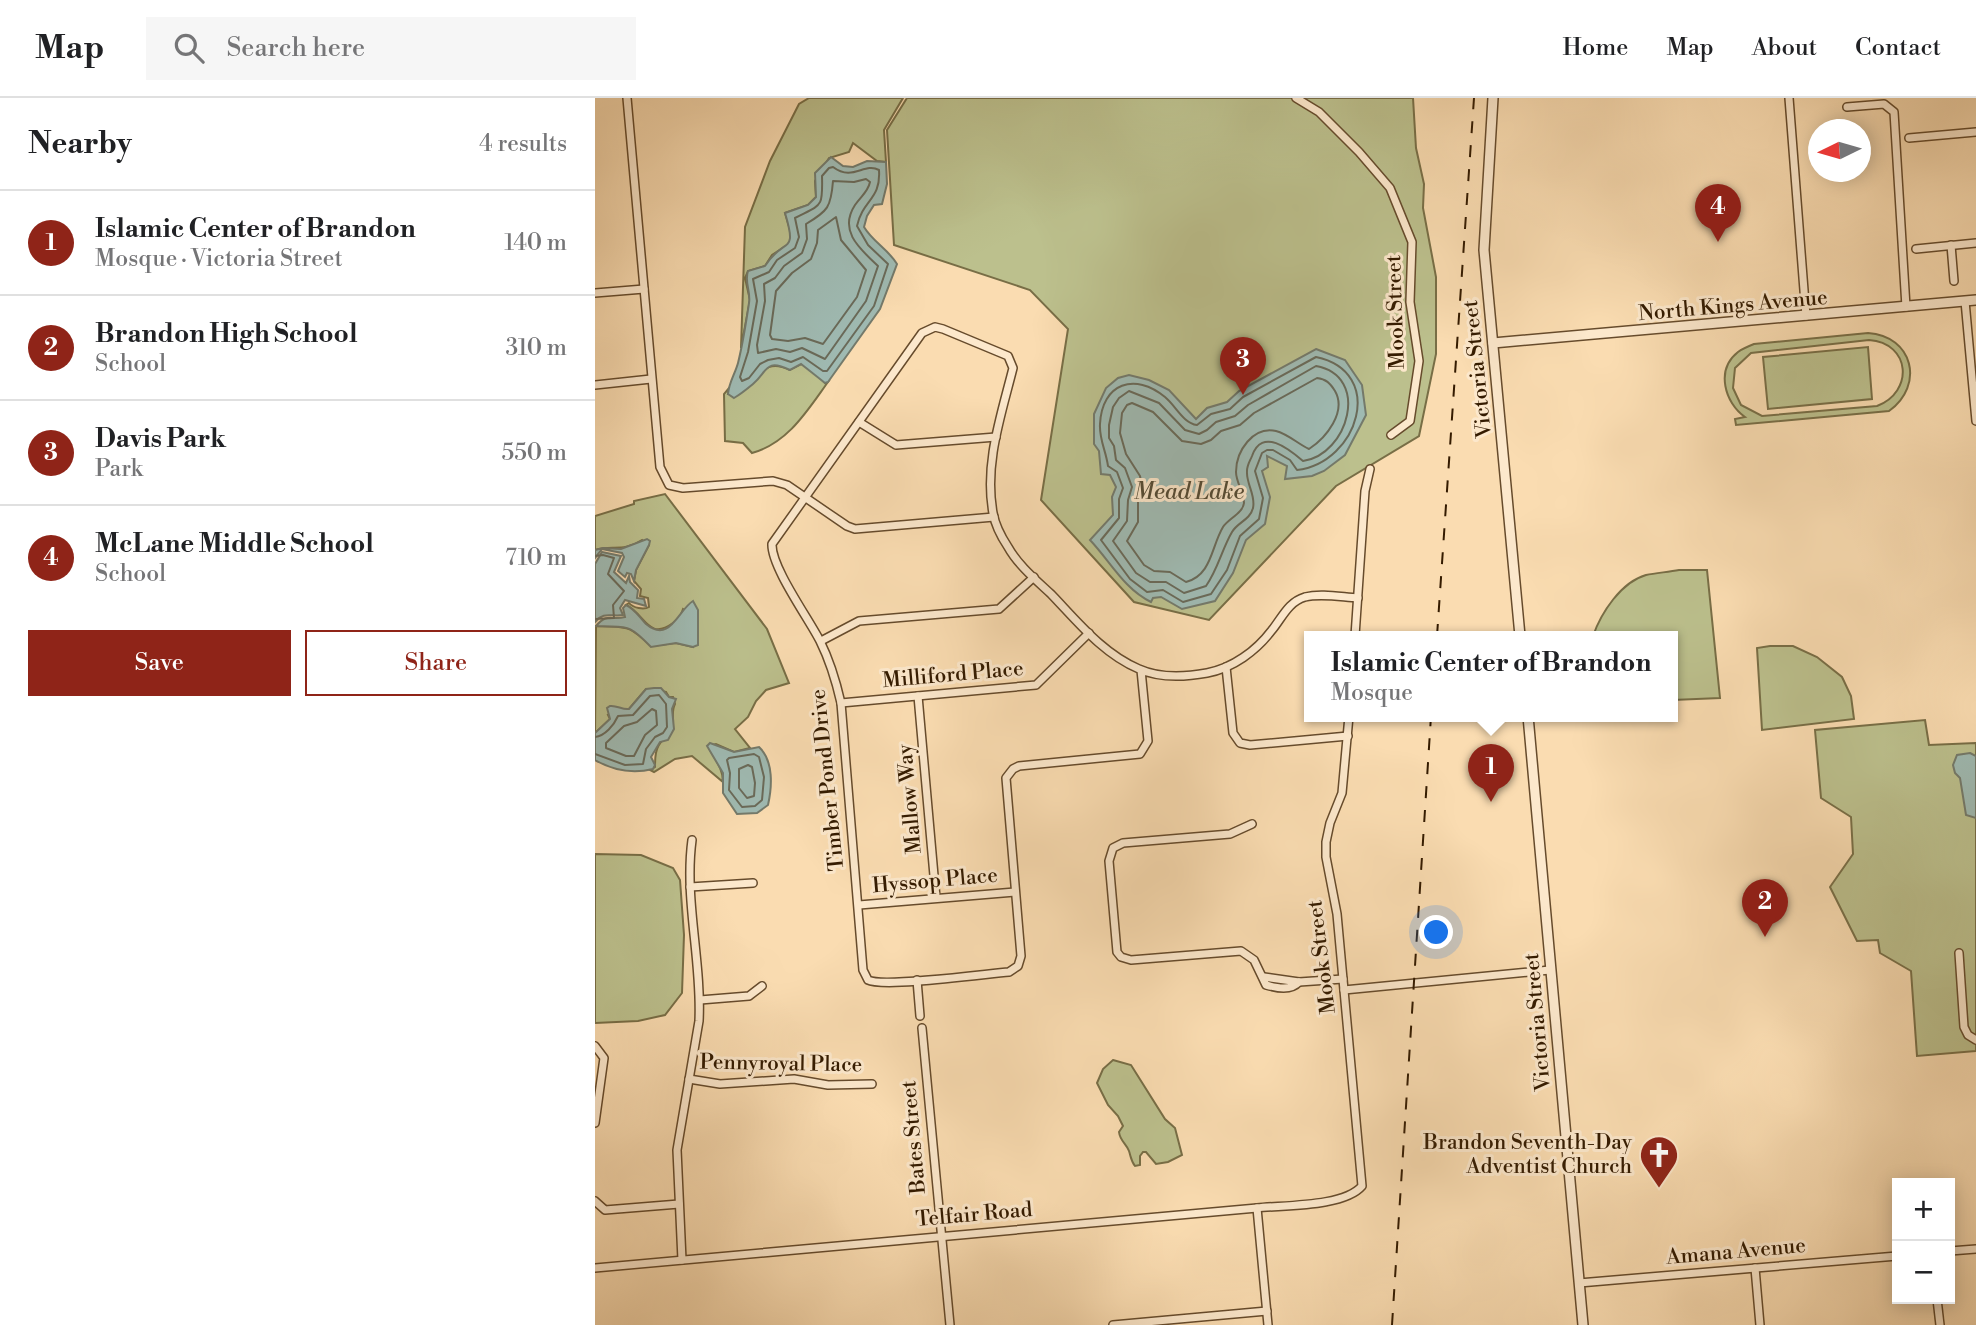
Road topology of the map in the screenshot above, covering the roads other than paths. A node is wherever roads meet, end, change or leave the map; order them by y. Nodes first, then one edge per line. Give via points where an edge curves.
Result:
1 (627, 98) edge
2 (1296, 98) edge
3 (1493, 98) edge
4 (1789, 98) edge
5 (1847, 107) dead end
6 (1976, 132) edge
7 (1909, 138) dead end
8 (1976, 243) edge
9 (1951, 245) junction
10 (1916, 249) dead end
11 (1954, 281) dead end
12 (644, 289) junction
13 (595, 293) edge
14 (1976, 300) edge
15 (1965, 301) junction
16 (1906, 307) junction
17 (1806, 316) junction
18 (1493, 343) junction
19 (651, 379) junction
20 (595, 385) edge
21 (1976, 421) edge
22 (859, 422) junction
23 (1391, 435) dead end
24 (996, 436) junction
25 (1370, 469) dead end
26 (806, 498) junction
27 (993, 517) junction
28 (1034, 577) junction
29 (1357, 598) junction
30 (1355, 631) edge
31 (1520, 631) edge
32 (1090, 634) junction
33 (821, 641) junction
34 (1226, 667) junction
35 (1141, 670) junction
36 (918, 696) junction
37 (841, 703) junction
38 (1349, 722) edge
39 (1529, 722) edge
40 (1348, 736) junction
41 (1252, 824) dead end
42 (692, 840) dead end
43 (753, 883) dead end
44 (690, 887) junction
45 (1015, 891) junction
46 (936, 898) junction
47 (859, 905) junction
48 (1959, 953) dead end
49 (1550, 970) junction
50 (1343, 979) junction
51 (917, 980) junction
52 (762, 986) dead end
53 (1344, 990) junction
54 (700, 1000) junction
55 (920, 1016) dead end
56 (922, 1028) dead end
57 (1976, 1040) edge
58 (595, 1046) edge
59 (689, 1079) junction
60 (872, 1084) dead end
61 (595, 1122) edge
62 (1355, 1194) joint
63 (595, 1201) edge
64 (679, 1204) junction
65 (1257, 1208) junction
66 (941, 1235) junction
67 (1976, 1249) edge
68 (1955, 1251) edge
69 (1892, 1256) edge
70 (683, 1260) junction
71 (595, 1268) edge
72 (1755, 1268) junction
73 (1579, 1283) junction
74 (1938, 1304) edge
75 (1267, 1311) junction
76 (950, 1325) edge
77 (1113, 1325) edge
78 (1268, 1325) edge
79 (1583, 1325) edge
80 (1760, 1325) edge
81 (1940, 1325) edge

1 - 12 street
2 - 23 street, Mook Street via 1319,113 1390,188 1412,242 1410,302 1419,361 1410,421
3 - 18 street, Victoria Street via 1484,242
4 - 17 street
5 - 16 street via 1884,104 1894,112
6 - 7 street
8 - 9 street
9 - 10 street
9 - 11 street
12 - 13 street
12 - 19 street
14 - 15 street, North Kings Avenue
15 - 16 street, North Kings Avenue
15 - 21 street
16 - 17 street, North Kings Avenue
17 - 18 street, North Kings Avenue
18 - 31 street, Victoria Street
19 - 20 street
19 - 26 street via 660,467 669,485 683,488 773,481
22 - 24 street via 896,445
22 - 24 street, Timber Pond Drive via 922,333 935,327 1008,356 1013,368
22 - 26 street, Timber Pond Drive
24 - 27 street, Timber Pond Drive via 989,479
25 - 29 street
26 - 27 street via 855,529
26 - 33 street, Timber Pond Drive via 775,539 772,550
27 - 28 street, Timber Pond Drive via 1008,548
28 - 32 street, Timber Pond Drive
28 - 33 street via 999,609 859,621
29 - 30 street
29 - 34 street via 1299,599 1261,642
32 - 35 street, Timber Pond Drive via 1120,660
32 - 36 street, Milliford Place via 1036,685
33 - 37 street, Timber Pond Drive
34 - 35 street, Timber Pond Drive via 1187,676
34 - 40 street via 1233,733 1240,743
35 - 45 street, Timber Pond Drive via 1148,741 1140,754 1019,766 1009,773 1006,784
36 - 37 street, Milliford Place
36 - 46 street, Mallow Way
37 - 47 street, Timber Pond Drive
38 - 40 street, Mook Street
39 - 49 street, Victoria Street
40 - 50 street, Mook Street via 1342,793 1326,842
41 - 50 street via 1230,834 1123,843 1113,848 1109,861 1116,946 1121,957 1241,951 1254,960 1266,985 1293,987 1299,982
42 - 44 street
43 - 44 street
44 - 54 street
45 - 46 street, Hyssop Place
45 - 51 street, Timber Pond Drive via 1021,962 1014,970
46 - 47 street, Hyssop Place
47 - 51 street, Timber Pond Drive via 865,976 878,983
48 - 57 street via 1964,1027
49 - 53 street
49 - 73 street, Victoria Street
50 - 53 street, Mook Street
51 - 55 street
52 - 54 street via 749,996
53 - 62 street, Mook Street via 1362,1186
54 - 59 street
56 - 66 street, Bates Street
58 - 61 street via 604,1058
59 - 60 street, Pennyroyal Place via 720,1084 794,1079 828,1085
59 - 64 street via 677,1150
62 - 65 street, Telfair Road
63 - 64 street via 605,1210
64 - 70 street
65 - 66 street, Telfair Road
65 - 75 street
66 - 70 street, Telfair Road
66 - 76 street, Bates Street
67 - 68 street
69 - 72 street, Amana Avenue
70 - 71 street, Telfair Road
72 - 73 street, Amana Avenue
72 - 80 street
73 - 79 street, Victoria Street
74 - 81 street
75 - 77 street
75 - 78 street

